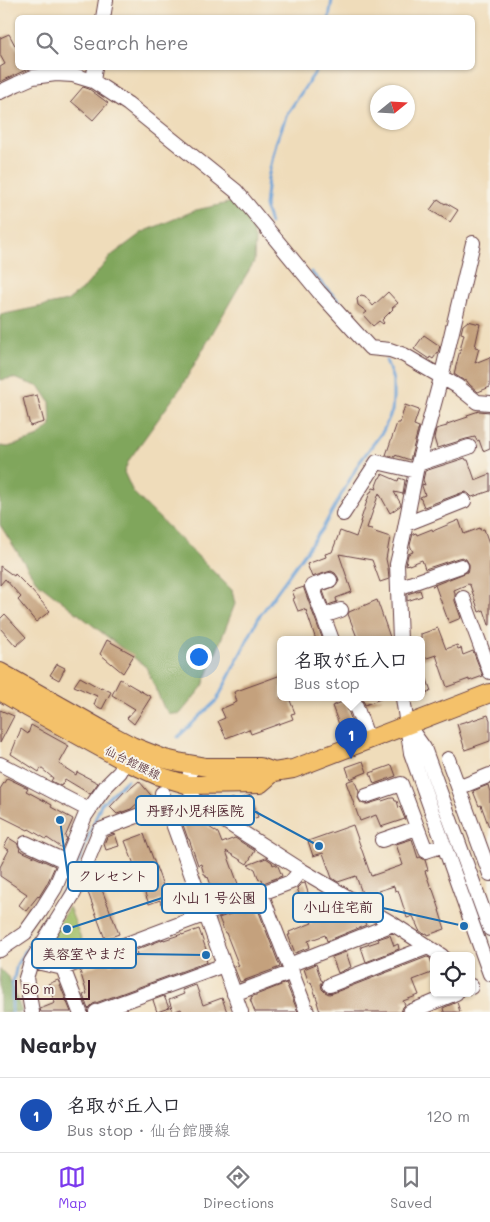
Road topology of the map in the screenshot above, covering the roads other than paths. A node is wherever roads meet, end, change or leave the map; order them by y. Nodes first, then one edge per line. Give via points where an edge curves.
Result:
1 (106, 0) edge
2 (104, 15) edge
3 (94, 74) edge
4 (0, 92) edge
5 (473, 243) dead end
6 (441, 378) junction
7 (490, 403) edge
8 (469, 447) dead end
9 (417, 467) junction
10 (464, 500) dead end
11 (343, 514) dead end
12 (406, 524) junction
13 (461, 566) dead end
14 (330, 580) dead end
15 (398, 588) junction
16 (463, 598) dead end
17 (341, 610) dead end
18 (323, 616) junction
19 (330, 636) edge
20 (400, 636) edge
21 (0, 672) edge
22 (490, 672) edge
23 (0, 691) edge
24 (489, 695) edge
25 (354, 701) edge
26 (403, 701) edge
27 (407, 724) junction
28 (368, 739) junction
29 (129, 753) junction
30 (448, 759) dead end
31 (0, 764) edge
32 (191, 764) junction
33 (274, 772) junction
34 (490, 776) edge
35 (188, 785) junction
36 (463, 786) dead end
37 (366, 796) dead end
38 (89, 810) junction
39 (417, 828) junction
40 (483, 836) edge
41 (382, 840) dead end
42 (26, 843) dead end
43 (444, 845) junction
44 (460, 845) junction
45 (67, 862) junction
46 (301, 870) junction
47 (490, 874) edge
48 (261, 893) junction
49 (205, 914) junction
50 (393, 924) junction
51 (490, 929) edge
52 (428, 947) junction
53 (0, 950) edge
54 (436, 952) edge
55 (32, 961) junction
56 (224, 966) junction
57 (63, 968) junction
58 (290, 968) junction
59 (490, 974) edge
60 (330, 986) dead end
61 (234, 994) junction
62 (446, 997) edge
63 (32, 1012) edge
64 (80, 1012) edge
65 (96, 1012) edge
66 (241, 1012) edge
67 (307, 1012) edge
68 (410, 1012) edge

1 - 2 street
3 - 4 street via 33,78
3 - 6 street via 236,191 370,348 404,355
5 - 6 street
6 - 7 street via 477,402
6 - 9 street
8 - 9 street
9 - 11 street via 377,462
9 - 12 street
10 - 12 street
12 - 15 street via 396,564
13 - 15 street
14 - 18 street via 312,586
15 - 20 street
16 - 22 street
17 - 18 street
18 - 19 street
21 - 29 main road, 仙台館腰線
23 - 29 main road, 仙台館腰線 via 27,707
24 - 27 main road, 仙台館腰線
25 - 28 street
26 - 27 street
27 - 28 main road, 仙台館腰線
27 - 43 street via 411,753
27 - 44 street via 424,748
28 - 33 main road, 仙台館腰線 via 293,768
29 - 32 main road, 仙台館腰線
29 - 35 main road, 仙台館腰線 via 159,776
29 - 38 street via 120,772
30 - 40 street
31 - 38 street
32 - 33 main road, 仙台館腰線 via 260,767
32 - 35 street
33 - 35 main road, 仙台館腰線 via 260,784
34 - 36 street
35 - 46 street via 198,804
37 - 39 street via 401,784
38 - 45 street
39 - 41 street
39 - 43 street via 426,851
40 - 44 street
40 - 47 street
42 - 45 street
43 - 59 street via 479,962
44 - 51 street
45 - 53 street via 55,888 25,933
46 - 48 street via 291,882
46 - 50 street
48 - 49 street
48 - 58 street
49 - 55 street via 164,799 100,830 74,893
49 - 56 street
49 - 57 street
50 - 52 street
50 - 58 street
52 - 54 street
52 - 60 street
55 - 57 street
55 - 63 street via 26,978
56 - 61 street
56 - 65 street
57 - 64 street
58 - 61 street
58 - 67 street
61 - 66 street
62 - 68 street

